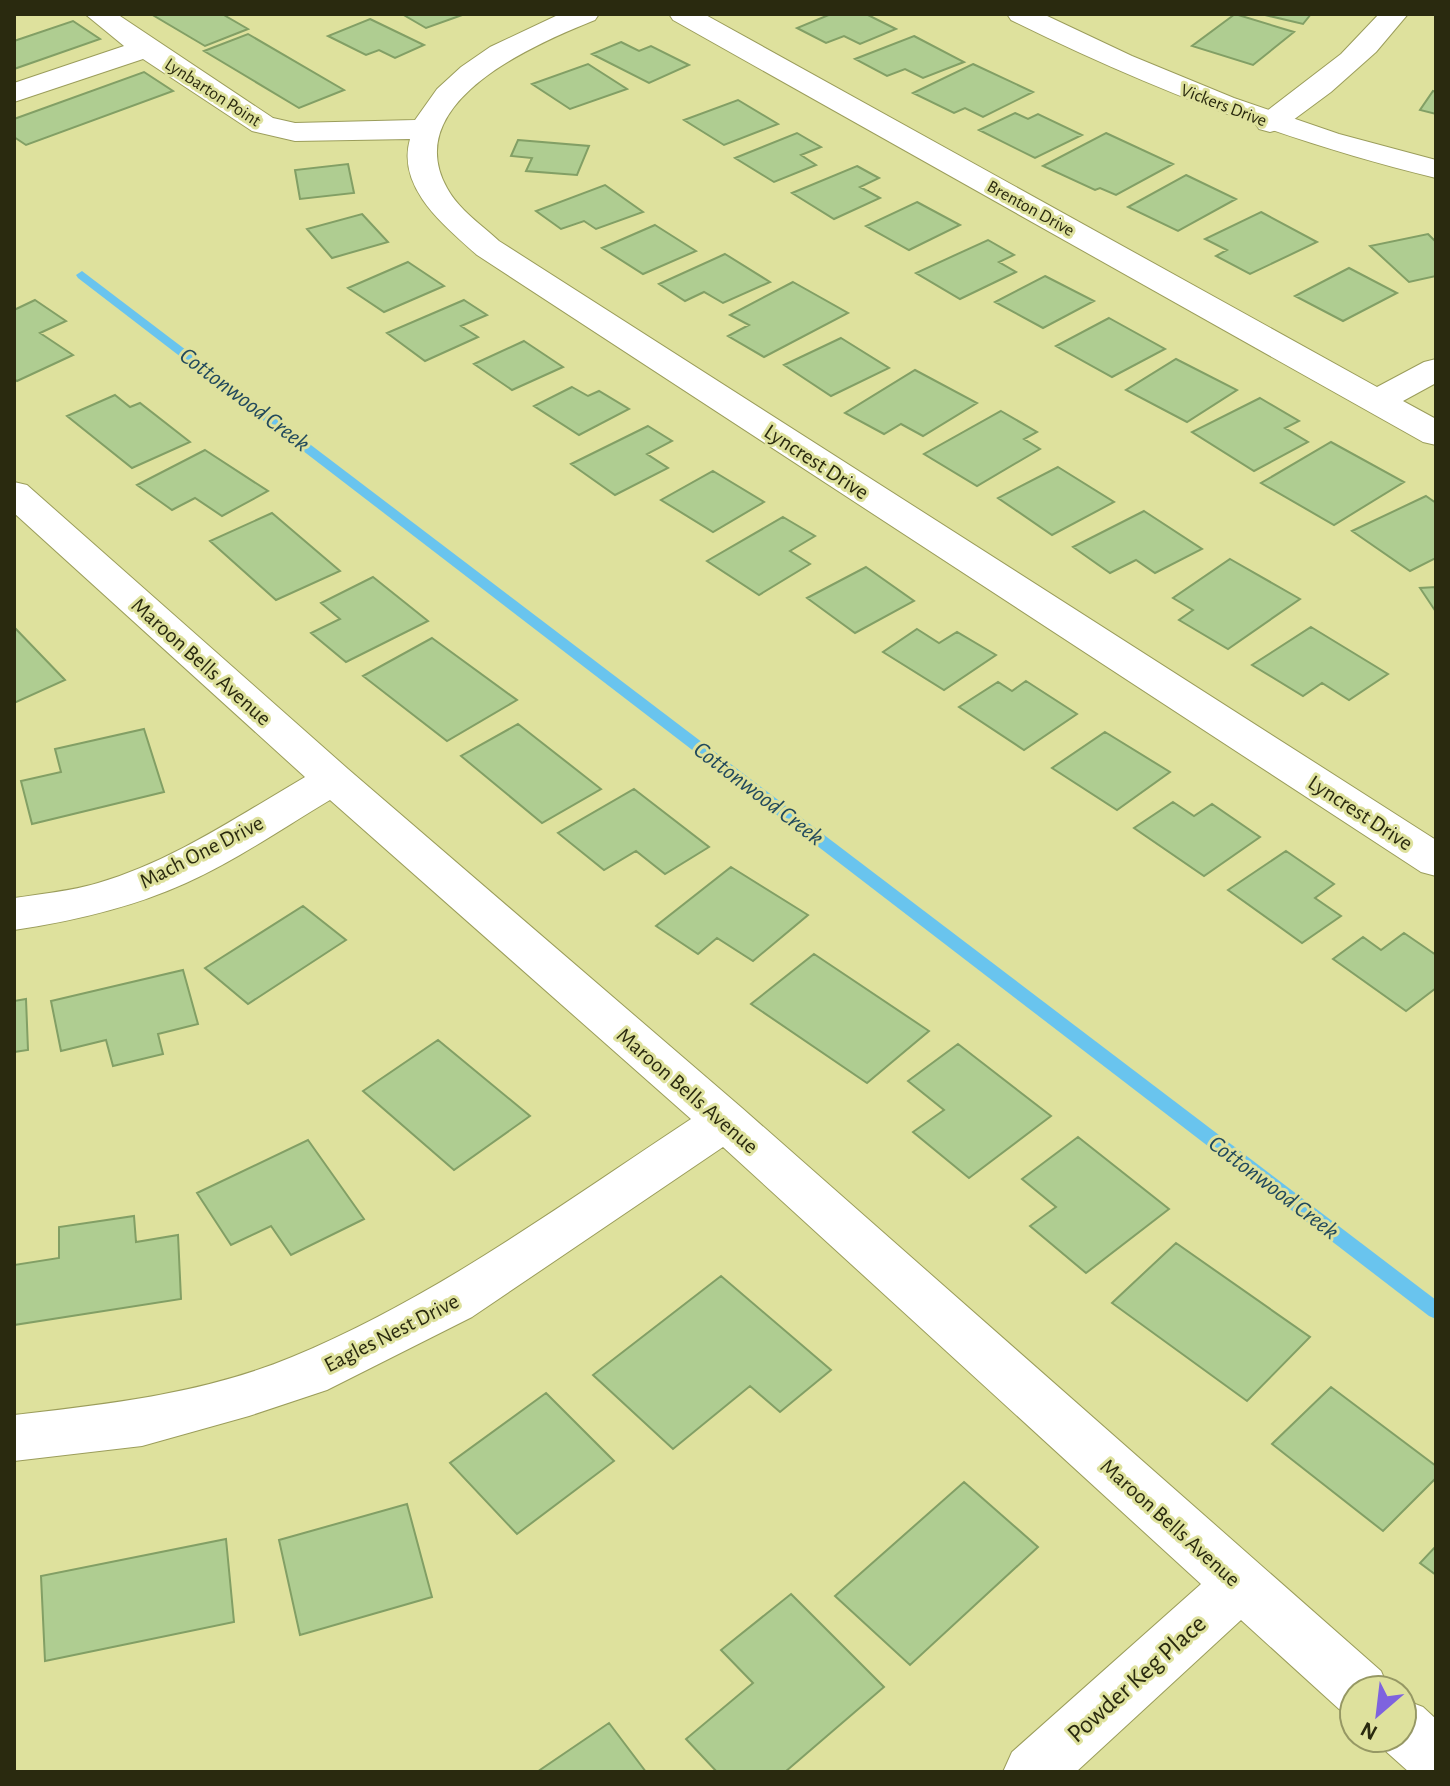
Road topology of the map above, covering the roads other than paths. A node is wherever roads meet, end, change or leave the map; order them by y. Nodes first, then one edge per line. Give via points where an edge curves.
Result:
1 (99, 14) edge
2 (585, 14) edge
3 (683, 14) edge
4 (1021, 14) edge
5 (1394, 14) edge
6 (146, 48) junction
7 (14, 93) edge
8 (1270, 123) junction
9 (427, 129) junction
10 (1436, 169) edge
11 (1436, 369) edge
12 (1378, 401) junction
13 (1436, 434) edge
14 (14, 493) edge
15 (333, 779) junction
16 (1436, 861) edge
17 (14, 914) edge
18 (725, 1121) junction
19 (14, 1438) edge
20 (1240, 1585) junction
21 (1342, 1674) edge
22 (1418, 1741) edge
23 (1436, 1757) edge
24 (1033, 1772) edge

1 - 6 street, Lynbarton Point
2 - 9 street, Lyncrest Drive via 544,29 476,68 447,96
3 - 12 street, Brenton Drive
4 - 8 street, Vickers Drive via 1178,88
5 - 8 street via 1349,66
6 - 7 street, Lynbarton Point
6 - 9 street, Lynbarton Point via 277,130
8 - 10 street, Vickers Drive
9 - 16 street, Lyncrest Drive via 423,161 428,181 452,216 488,248
11 - 12 street
12 - 13 street, Brenton Drive
14 - 15 street, Maroon Bells Avenue
15 - 17 street, Mach One Drive via 181,866 119,893
15 - 18 street, Maroon Bells Avenue
18 - 19 street, Eagles Nest Drive via 454,1302 308,1374 142,1423
18 - 20 street, Maroon Bells Avenue
20 - 21 street, Maroon Bells Avenue
20 - 24 street, Powder Keg Place
22 - 23 street

